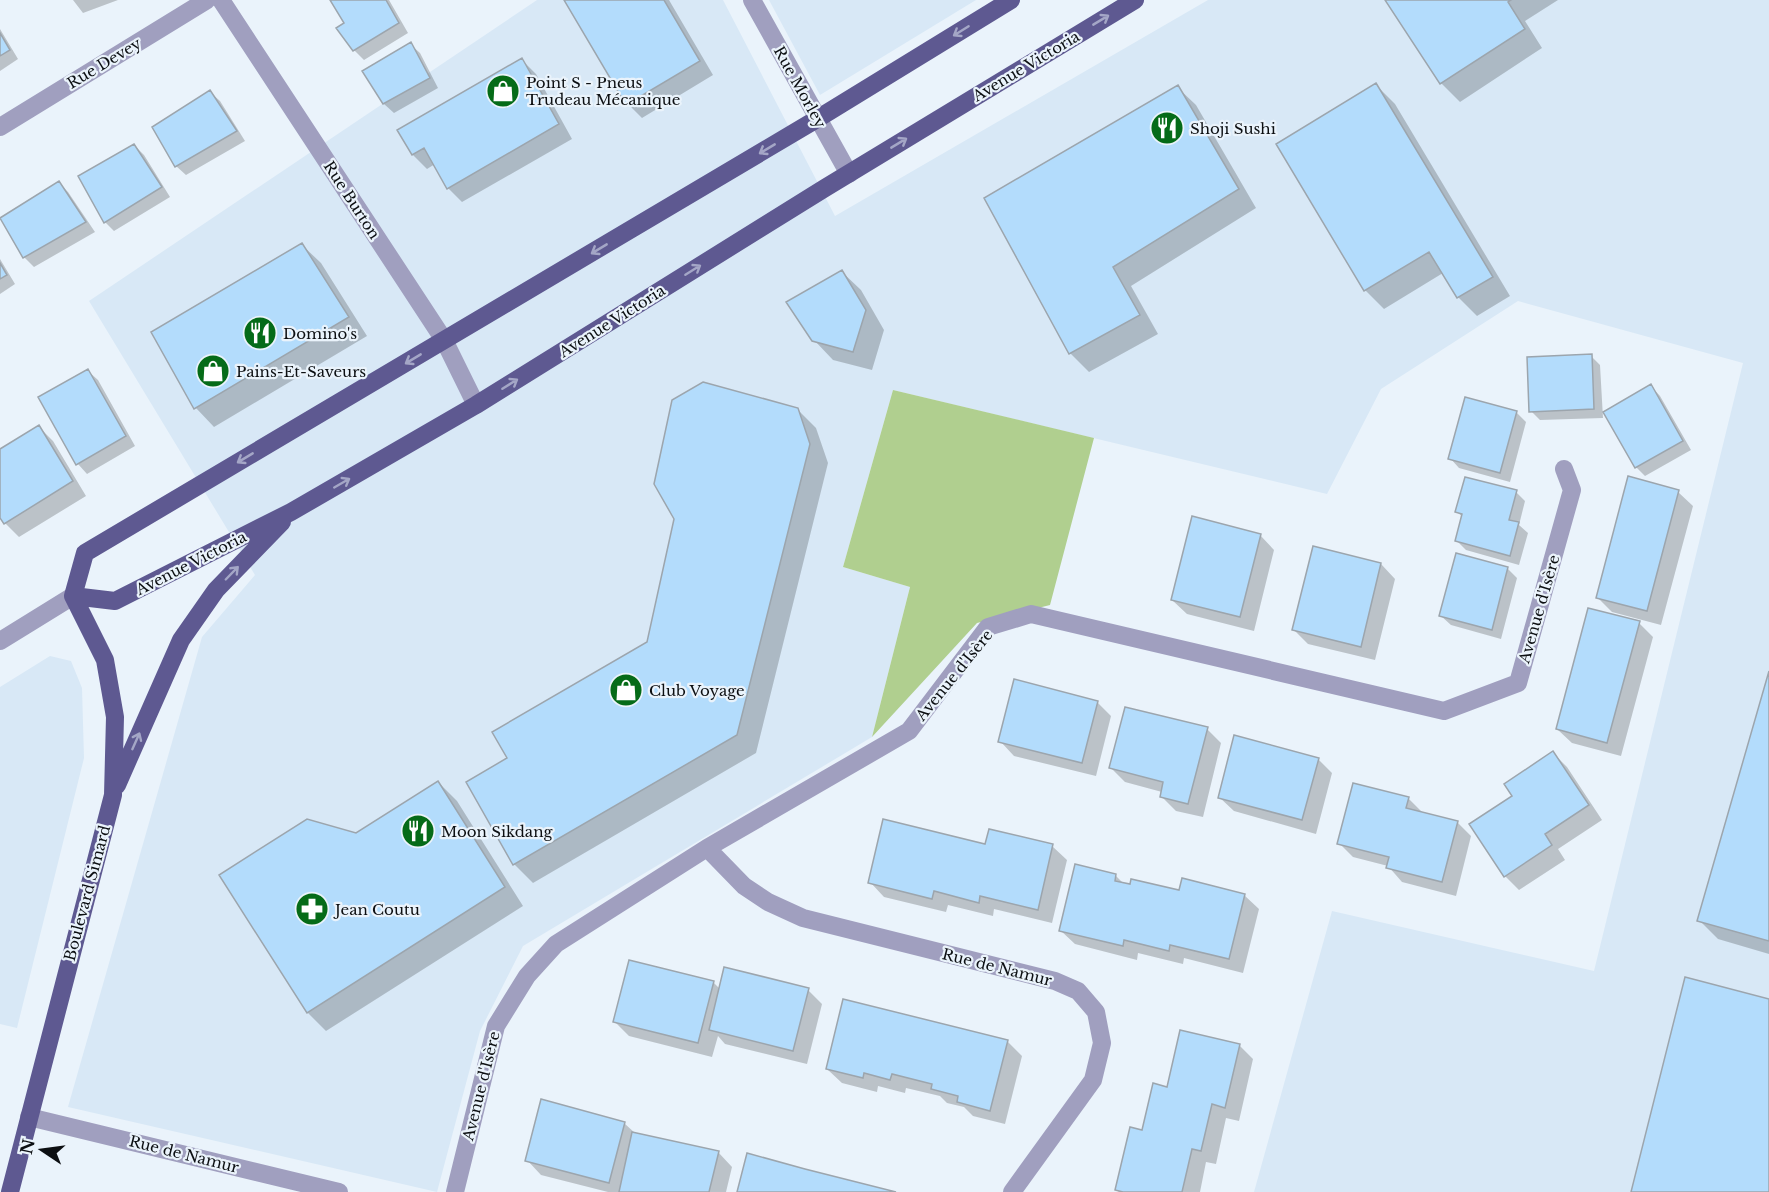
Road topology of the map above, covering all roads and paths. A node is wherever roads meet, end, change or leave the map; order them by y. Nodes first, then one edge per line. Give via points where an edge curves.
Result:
1 (207, 0) edge
2 (221, 0) edge
3 (752, 0) edge
4 (1011, 0) edge
5 (1135, 0) edge
6 (817, 119) junction
7 (0, 127) edge
8 (849, 174) junction
9 (444, 340) junction
10 (476, 405) junction
11 (1564, 469) dead end
12 (291, 512) junction
13 (73, 596) junction
14 (0, 641) edge
15 (113, 795) junction
16 (707, 848) junction
17 (29, 1117) junction
18 (10, 1192) edge
19 (339, 1192) edge
20 (455, 1192) edge
21 (1012, 1192) edge

1 - 7 street, Rue Devey
2 - 9 street, Rue Burton
3 - 6 street, Rue Morley
4 -> 6 main road
8 -> 5 main road, Avenue Victoria
6 - 8 street, Rue Morley
6 -> 9 main road
10 -> 8 main road, Avenue Victoria
9 - 10 street, Rue Burton
9 -> 13 main road via 85,553
12 -> 10 main road, Avenue Victoria
11 - 16 street, Avenue d'Isère via 1572,490 1518,683 1444,711 1031,614 988,627 909,731
12 - 13 main road, Avenue Victoria via 115,601
15 -> 12 main road via 181,640 216,590
13 - 14 street
13 - 15 main road, Boulevard Simard via 105,660 115,717
15 - 17 main road, Boulevard Simard
16 - 20 street, Avenue d'Isère via 556,944 526,976 496,1026
16 - 21 street, Rue de Namur via 744,886 803,918 1055,981 1078,991 1096,1012 1102,1043 1093,1080
17 - 18 main road, Boulevard Simard
17 - 19 street, Rue de Namur

